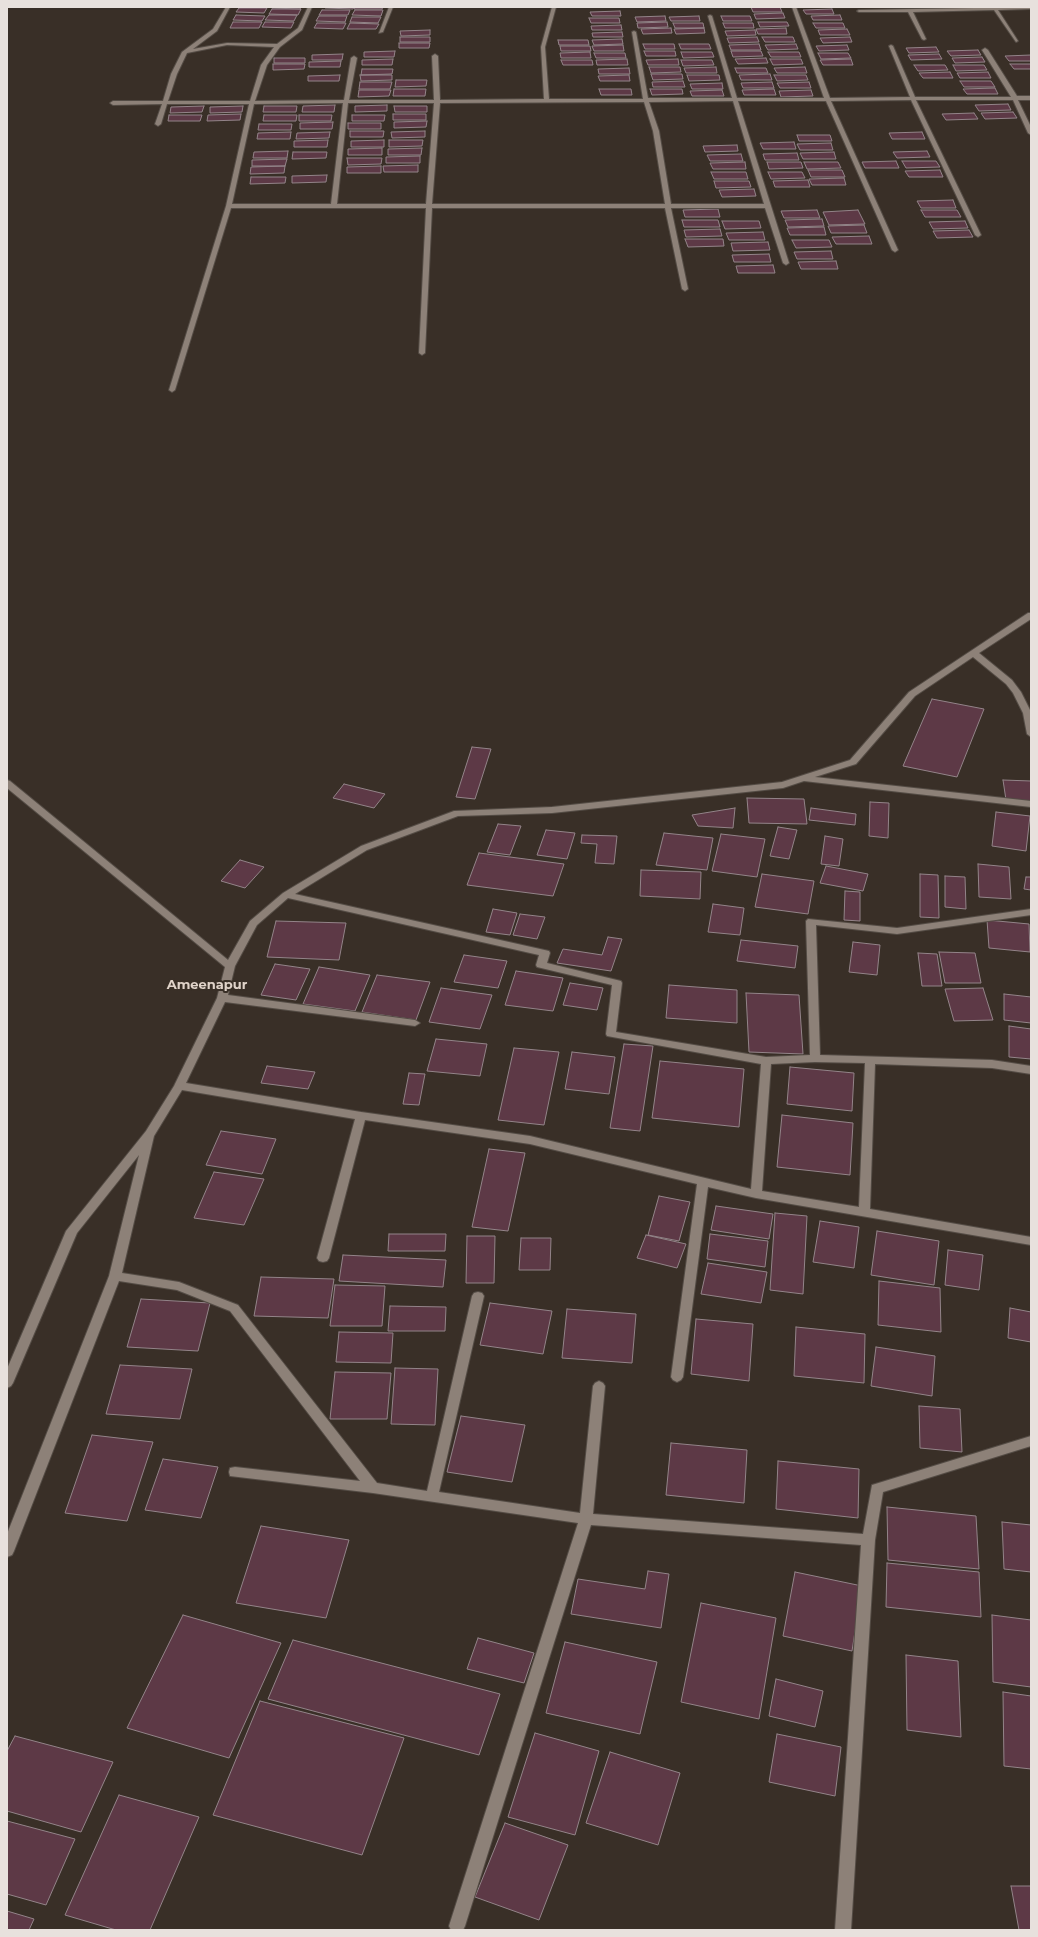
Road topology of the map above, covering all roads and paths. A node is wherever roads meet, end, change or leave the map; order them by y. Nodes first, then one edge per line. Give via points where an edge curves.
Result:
1 (228, 7) edge
2 (310, 7) edge
3 (391, 7) edge
4 (554, 7) edge
5 (794, 7) edge
6 (994, 8) edge
7 (1031, 8) edge
8 (859, 11) dead end
9 (910, 11) junction
10 (710, 16) dead end
11 (381, 32) dead end
12 (634, 32) dead end
13 (924, 39) dead end
14 (1016, 41) dead end
15 (278, 46) junction
16 (891, 46) dead end
17 (985, 50) dead end
18 (186, 52) junction
19 (435, 56) dead end
20 (354, 58) dead end
21 (1015, 98) junction
22 (1031, 98) edge
23 (913, 99) junction
24 (736, 100) junction
25 (828, 100) junction
26 (547, 101) junction
27 (646, 101) junction
28 (164, 102) junction
29 (252, 102) junction
30 (346, 102) junction
31 (437, 102) junction
32 (113, 103) dead end
33 (158, 124) dead end
34 (1031, 133) edge
35 (334, 205) junction
36 (229, 206) junction
37 (429, 206) junction
38 (668, 206) junction
39 (767, 206) junction
40 (978, 235) dead end
41 (895, 250) dead end
42 (786, 263) dead end
43 (685, 288) dead end
44 (422, 353) dead end
45 (172, 390) dead end
46 (1031, 615) edge
47 (973, 653) junction
48 (1031, 734) edge
49 (804, 779) junction
50 (7, 783) edge
51 (1031, 804) edge
52 (286, 894) junction
53 (1031, 912) edge
54 (230, 966) junction
55 (222, 998) junction
56 (415, 1023) dead end
57 (815, 1058) junction
58 (870, 1060) junction
59 (766, 1061) junction
60 (1031, 1070) edge
61 (179, 1086) junction
62 (362, 1116) junction
63 (150, 1134) junction
64 (703, 1181) junction
65 (756, 1194) junction
66 (864, 1213) junction
67 (1031, 1241) edge
68 (323, 1258) dead end
69 (115, 1276) junction
70 (478, 1296) dead end
71 (676, 1377) dead end
72 (7, 1383) edge
73 (599, 1386) dead end
74 (1031, 1441) edge
75 (235, 1472) dead end
76 (373, 1488) junction
77 (432, 1497) junction
78 (586, 1519) junction
79 (868, 1540) junction
80 (7, 1551) edge
81 (457, 1926) dead end
82 (842, 1930) edge

1 - 18 street via 216,30
2 - 15 street via 300,29
3 - 11 street
4 - 26 street via 543,47
5 - 25 street
6 - 7 street
6 - 9 street
6 - 14 street
8 - 9 street
9 - 13 street
10 - 24 street
12 - 27 street
15 - 18 street via 227,44
15 - 29 street via 264,65
16 - 23 street
17 - 21 street
18 - 28 street via 174,74
19 - 31 street
20 - 30 street
21 - 22 street
21 - 23 street
21 - 34 street
23 - 25 street
23 - 40 street
24 - 25 street
24 - 27 street
24 - 39 street
25 - 41 street
26 - 27 street
26 - 31 street
27 - 38 street via 656,131
28 - 29 street
28 - 32 street
28 - 33 street
29 - 30 street
29 - 36 street
30 - 31 street
30 - 35 street
31 - 37 street
35 - 36 street
35 - 37 street
36 - 45 street
37 - 38 street
37 - 44 street
38 - 39 street
38 - 43 street
39 - 42 street
46 - 47 street
47 - 48 street via 1009,682 1017,692 1027,713
47 - 49 street via 912,694 853,762
49 - 51 street
49 - 52 street via 783,785 552,810 457,813 364,848
50 - 54 street
52 - 54 street via 253,924
52 - 59 street via 545,952 541,965 617,983 611,1034
53 - 57 street via 897,931 811,921
54 - 55 street
55 - 56 street
55 - 61 street
57 - 58 street
57 - 59 street
58 - 60 street via 992,1064
58 - 66 street
59 - 65 street
61 - 62 street
61 - 63 street
62 - 64 street via 530,1140
62 - 68 street
63 - 69 street
63 - 72 street via 72,1231
64 - 65 street
64 - 71 street
65 - 66 street
66 - 67 street
69 - 76 street via 179,1286 234,1308
69 - 80 street
70 - 77 street
73 - 78 street
74 - 79 street via 877,1489
75 - 76 street
76 - 77 street
77 - 78 street
78 - 79 street
78 - 81 street
79 - 82 street

